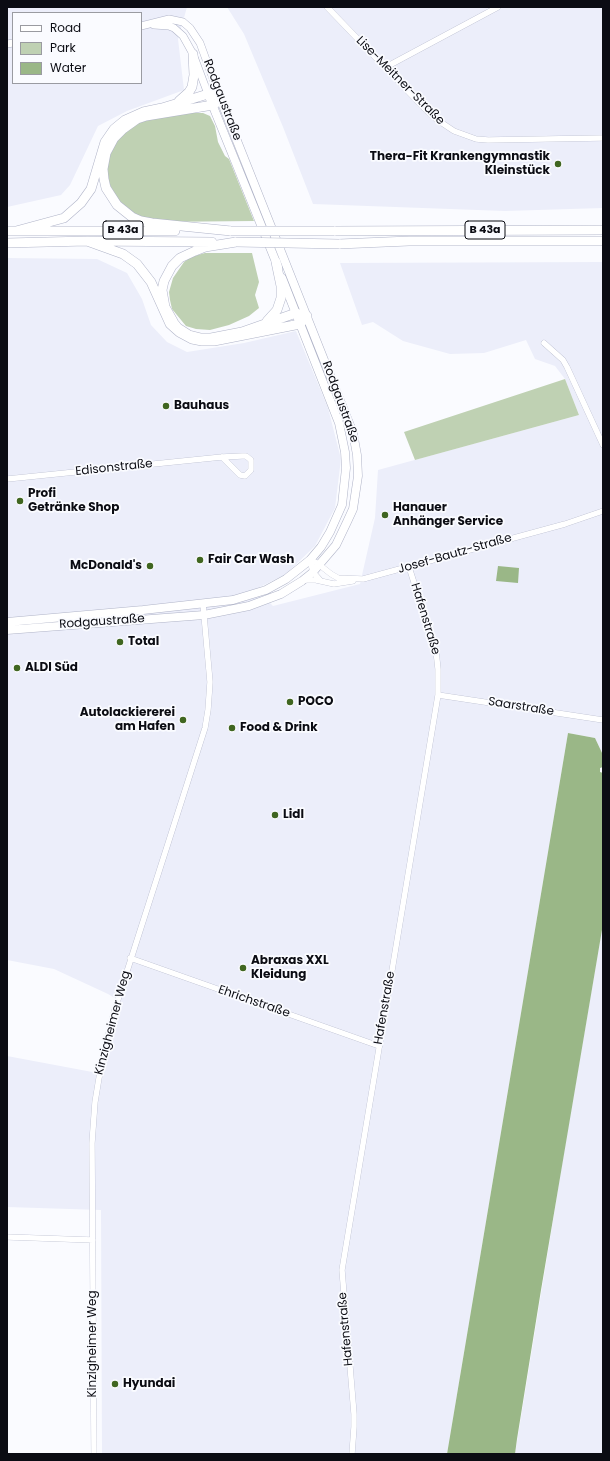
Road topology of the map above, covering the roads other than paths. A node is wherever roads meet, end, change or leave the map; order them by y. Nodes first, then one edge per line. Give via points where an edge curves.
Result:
1 (327, 7) edge
2 (498, 7) edge
3 (142, 26) edge
4 (193, 54) junction
5 (386, 68) junction
6 (208, 94) junction
7 (220, 98) junction
8 (172, 105) junction
9 (213, 105) junction
10 (603, 138) edge
11 (603, 230) edge
12 (11, 231) edge
13 (231, 231) junction
14 (86, 241) junction
15 (603, 241) edge
16 (236, 242) junction
17 (7, 243) edge
18 (276, 262) junction
19 (296, 313) junction
20 (307, 316) junction
21 (264, 323) junction
22 (300, 324) junction
23 (544, 343) dead end
24 (603, 445) edge
25 (222, 457) junction
26 (7, 479) edge
27 (603, 511) edge
28 (310, 560) junction
29 (320, 565) junction
30 (409, 567) junction
31 (313, 572) junction
32 (361, 579) junction
33 (320, 580) junction
34 (302, 581) junction
35 (203, 604) junction
36 (204, 615) junction
37 (7, 622) edge
38 (7, 630) edge
39 (438, 695) junction
40 (603, 720) edge
41 (130, 958) junction
42 (379, 1046) junction
43 (7, 1237) edge
44 (92, 1240) junction
45 (94, 1454) edge
46 (352, 1454) edge

1 - 5 street, Lise-Meitner-Straße
2 - 5 street
3 - 4 street, Rodgaustraße via 160,25 174,28 183,36
3 - 7 street, Rodgaustraße via 176,20 190,28 200,43
4 - 6 street, Rodgaustraße
4 - 8 highway via 192,87
5 - 10 street, Lise-Meitner-Straße via 436,119 466,136 488,140
6 - 7 highway
6 - 8 highway
6 - 9 main road, Rodgaustraße
7 - 9 highway
7 - 20 main road, Rodgaustraße
8 - 12 highway via 133,116 114,129 101,151 91,189 71,213 56,221
9 - 13 highway via 146,116 129,124 110,144 104,158 104,179 106,188 117,205 141,221
9 - 18 main road, Rodgaustraße
11 - 13 highway, B 43a, bridge
12 - 13 highway, B 43a
14 - 16 highway, B 43a
14 - 17 highway, B 43a
14 - 22 highway via 123,254 137,264 151,282 170,324 192,339 214,341
15 - 16 highway, B 43a, bridge via 339,244
16 - 21 highway via 204,247 176,262 164,281 162,290 165,307 178,328 189,335 201,338 242,332
18 - 19 main road, Rodgaustraße
18 - 21 highway via 281,298 277,310
19 - 20 highway
19 - 21 highway
19 - 22 main road, Rodgaustraße
20 - 22 highway
20 - 29 main road, Rodgaustraße via 353,433 358,462 353,509 341,536
22 - 28 main road, Rodgaustraße via 339,423 346,459 345,490 340,510 330,532
23 - 24 street via 563,360
25 - 25 street, Edisonstraße via 240,475 245,476 251,470 252,462 246,456
25 - 26 street, Edisonstraße
27 - 30 street, Josef-Bautz-Straße
28 - 29 street, Josef-Bautz-Straße
28 - 31 street
28 - 35 main road, Rodgaustraße via 286,579 266,590 233,600
29 - 31 main road, Rodgaustraße
29 - 32 street, Josef-Bautz-Straße via 338,578
30 - 32 street, Josef-Bautz-Straße
30 - 39 street, Hafenstraße via 435,647
31 - 33 street
31 - 34 main road, Rodgaustraße
32 - 33 street via 345,584
33 - 34 street
34 - 36 main road, Rodgaustraße via 260,603
35 - 36 street, Kinzigheimer Weg
35 - 37 main road, Rodgaustraße
36 - 38 main road, Rodgaustraße
36 - 41 street, Kinzigheimer Weg via 210,682 208,710
39 - 40 street, Saarstraße
39 - 42 street, Hafenstraße
41 - 42 street, Ehrichstraße
41 - 44 street, Kinzigheimer Weg via 106,1041 95,1102 92,1143
42 - 46 street, Hafenstraße via 342,1270 354,1414
43 - 44 street
44 - 45 street, Kinzigheimer Weg

